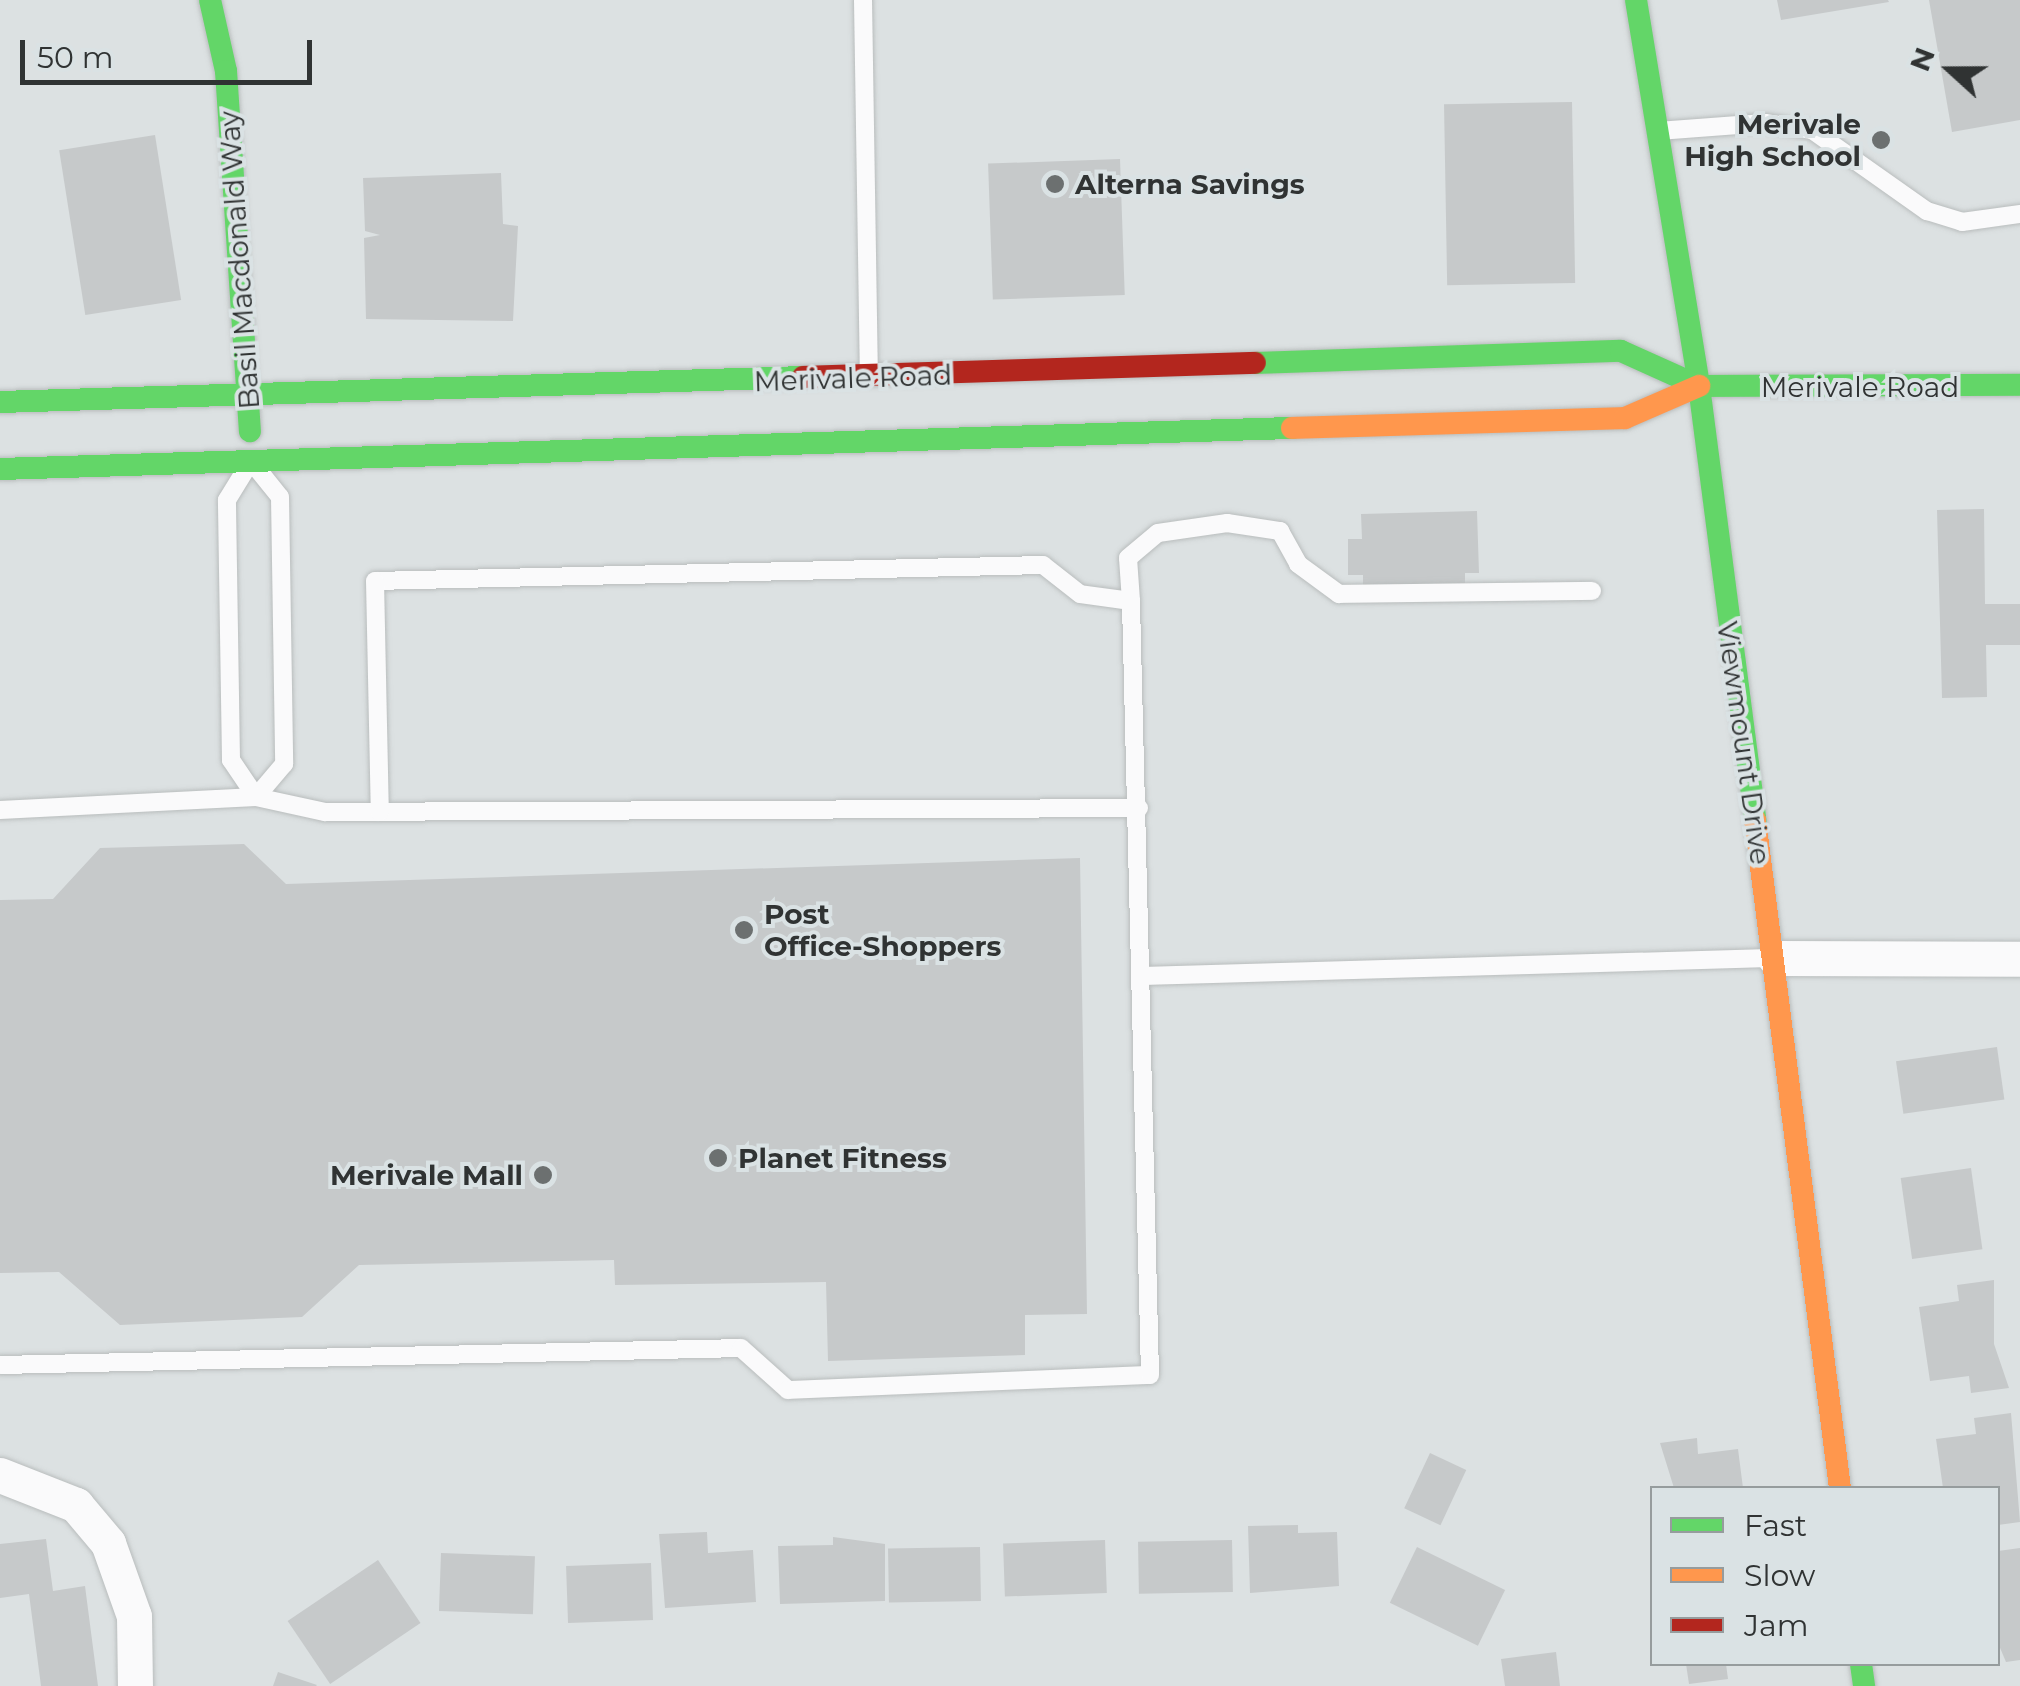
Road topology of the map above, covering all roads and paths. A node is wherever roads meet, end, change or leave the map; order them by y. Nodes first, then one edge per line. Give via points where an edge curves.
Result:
1 (210, 0) edge
2 (863, 0) edge
3 (1636, 0) edge
4 (1658, 131) junction
5 (2020, 214) edge
6 (870, 378) junction
7 (1699, 386) junction
8 (2020, 386) edge
9 (249, 398) junction
10 (0, 402) edge
11 (251, 461) junction
12 (0, 469) edge
13 (1592, 591) dead end
14 (1131, 602) junction
15 (256, 797) junction
16 (1139, 808) junction
17 (0, 810) edge
18 (380, 812) junction
19 (1775, 958) junction
20 (2020, 958) edge
21 (1142, 976) junction
22 (0, 1365) edge
23 (0, 1475) edge
24 (1840, 1486) edge
25 (135, 1686) edge

1 - 9 main road, Basil Macdonald Way via 226,71
2 - 6 lane
3 - 4 main road, Viewmount Drive
4 - 5 lane via 1766,123 1812,130 1927,210 1962,222
4 - 7 main road, Viewmount Drive
6 - 7 main road, Merivale Road via 1621,351
6 - 9 main road, Merivale Road
7 - 8 main road, Merivale Road
7 - 11 main road, Merivale Road via 1625,418
7 - 19 main road, Viewmount Drive
9 - 10 main road, Merivale Road
9 - 11 main road, Basil Macdonald Way
11 - 12 main road, Merivale Road
11 - 15 lane via 227,500 228,592 231,760
11 - 15 lane via 280,497 284,764
13 - 14 lane via 1339,594 1298,564 1280,531 1227,522 1158,533 1128,558
14 - 16 lane
14 - 18 lane via 1080,594 1043,565 375,581
15 - 17 lane
15 - 18 lane via 326,812
16 - 18 lane
16 - 21 lane
19 - 20 street
19 - 21 lane
19 - 24 main road, Viewmount Drive
21 - 22 lane via 1150,1375 788,1390 741,1348
23 - 25 street via 76,1505 108,1543 134,1616

